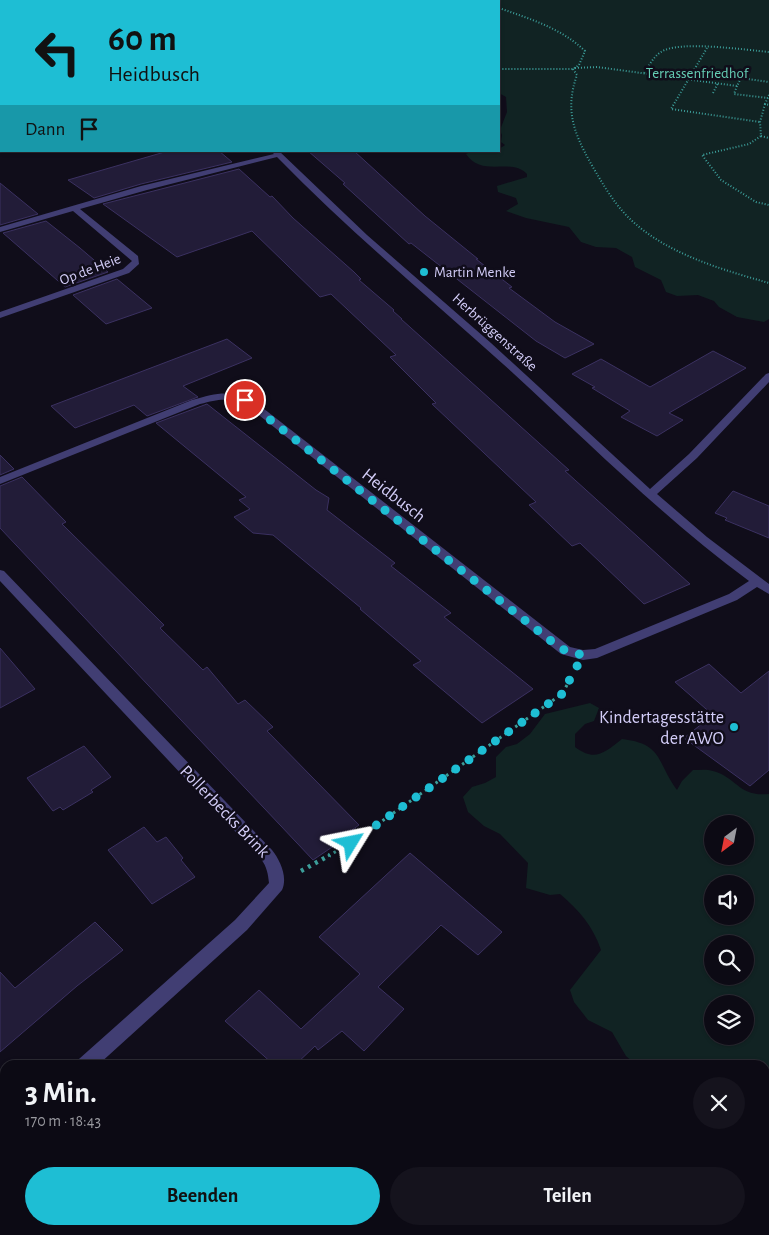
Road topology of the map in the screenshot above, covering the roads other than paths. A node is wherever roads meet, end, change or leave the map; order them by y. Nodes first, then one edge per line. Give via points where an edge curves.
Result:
1 (276, 153) edge
2 (74, 208) junction
3 (0, 230) edge
4 (0, 315) edge
5 (769, 376) edge
6 (0, 481) edge
7 (652, 494) junction
8 (0, 574) edge
9 (757, 582) junction
10 (769, 590) edge
11 (91, 1060) edge

1 - 2 street
1 - 7 street, Herbrüggenstraße
2 - 3 street
2 - 4 street, Op de Heie via 136,262 126,271
5 - 7 street
6 - 9 street, Heidbusch via 196,402 235,395 255,407 566,651 583,655 596,653 733,597
7 - 9 street, Herbrüggenstraße
8 - 11 street, Pollerbecks Brink via 274,862 277,885 241,925
9 - 10 street, Herbrüggenstraße

